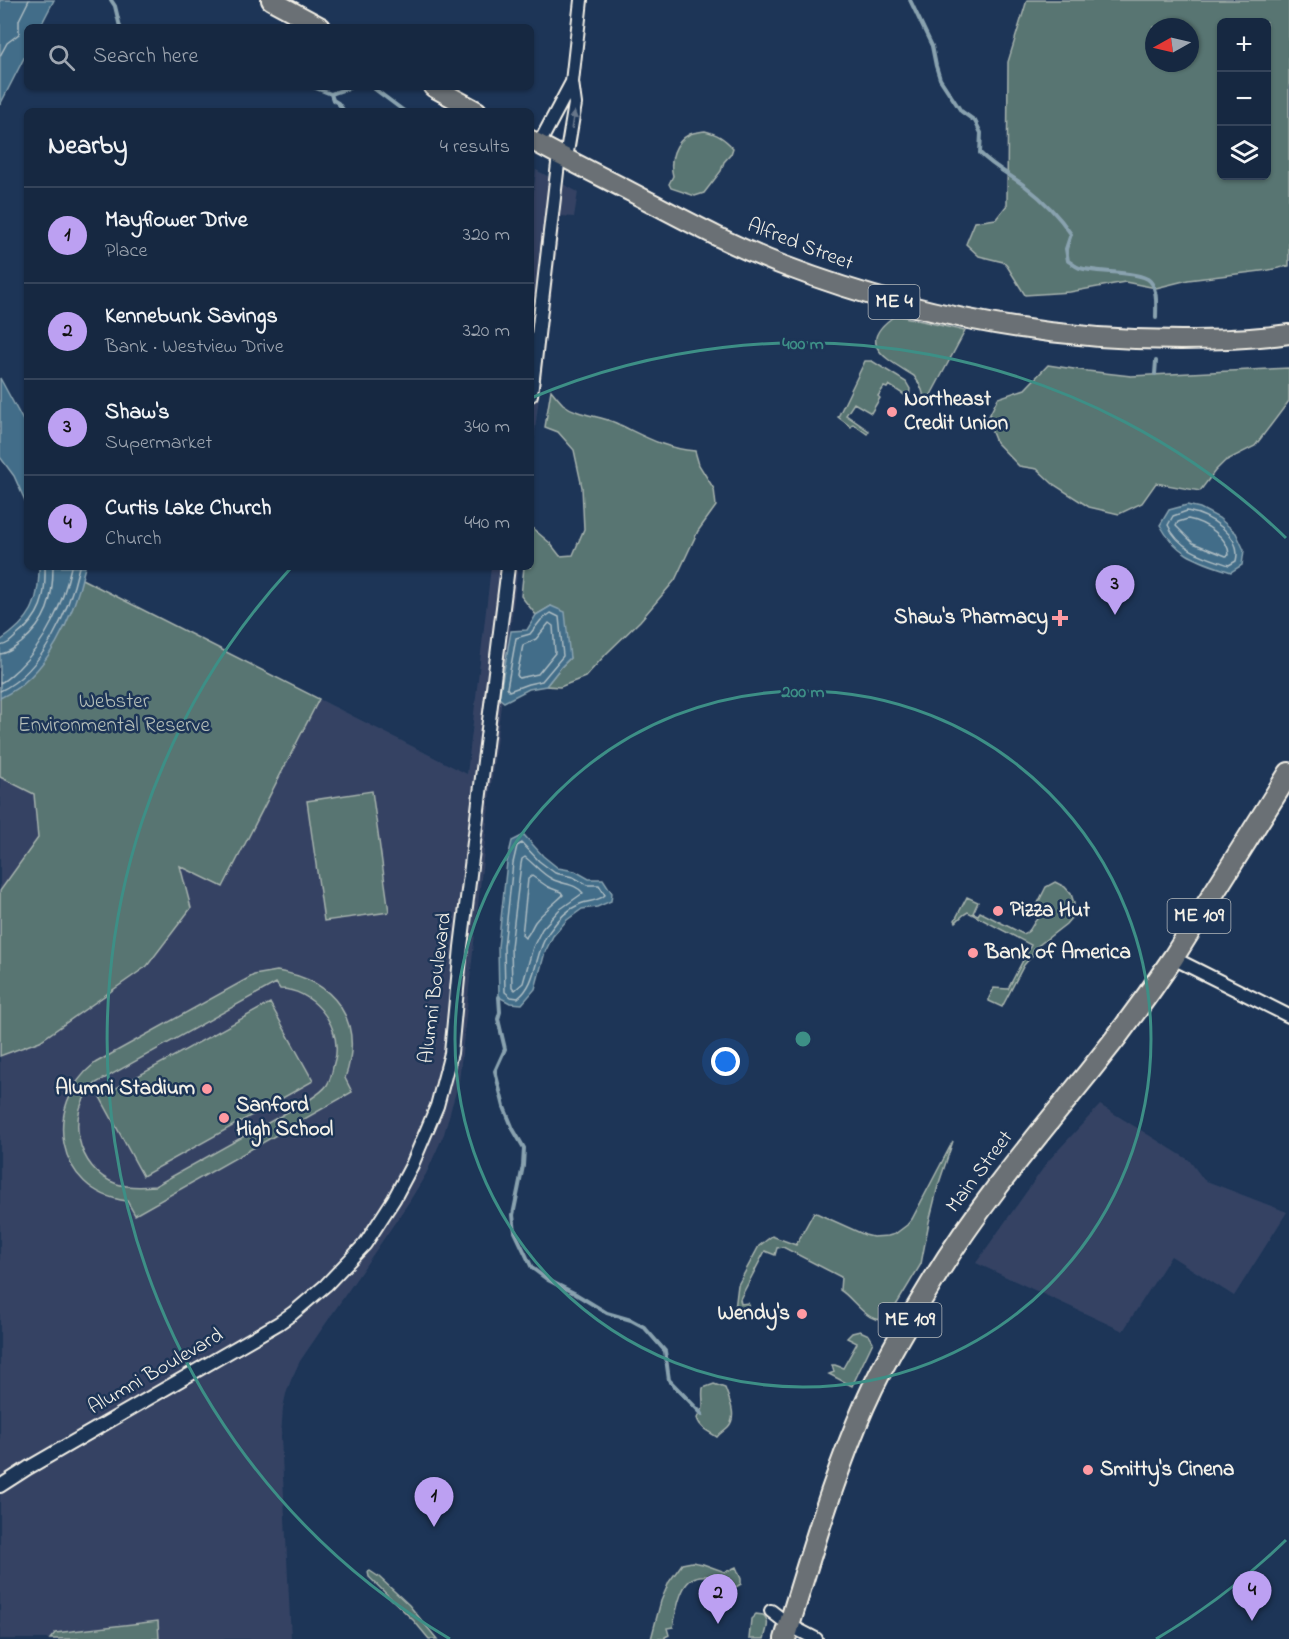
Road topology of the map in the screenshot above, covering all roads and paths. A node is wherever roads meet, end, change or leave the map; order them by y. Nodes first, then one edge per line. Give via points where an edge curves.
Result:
1 (271, 0) edge
2 (581, 0) edge
3 (315, 24) edge
4 (572, 82) junction
5 (438, 90) edge
6 (472, 108) edge
7 (535, 142) edge
8 (562, 156) junction
9 (1289, 334) edge
10 (534, 372) edge
11 (508, 570) edge
12 (1289, 773) edge
13 (1173, 958) junction
14 (1289, 1016) edge
15 (0, 1486) edge
16 (771, 1611) dead end
17 (787, 1632) edge
18 (816, 1639) edge

1 - 3 main road
2 - 4 street
4 - 7 street
8 -> 4 street via 575,104
5 - 6 main road
7 - 8 main road, Alfred Street / ME 4
8 - 9 main road, Alfred Street / ME 4 via 728,242 888,301 993,325 1062,334 1225,340
8 - 10 street
11 - 15 street, Alumni Boulevard via 462,937 452,1053 426,1136 394,1199 364,1244 326,1285 279,1323
12 - 13 highway, Main Street / ME 109
13 - 14 street
13 - 17 highway, Main Street / ME 109 via 973,1219 929,1287 858,1421 833,1485
16 - 17 street
17 - 18 street

